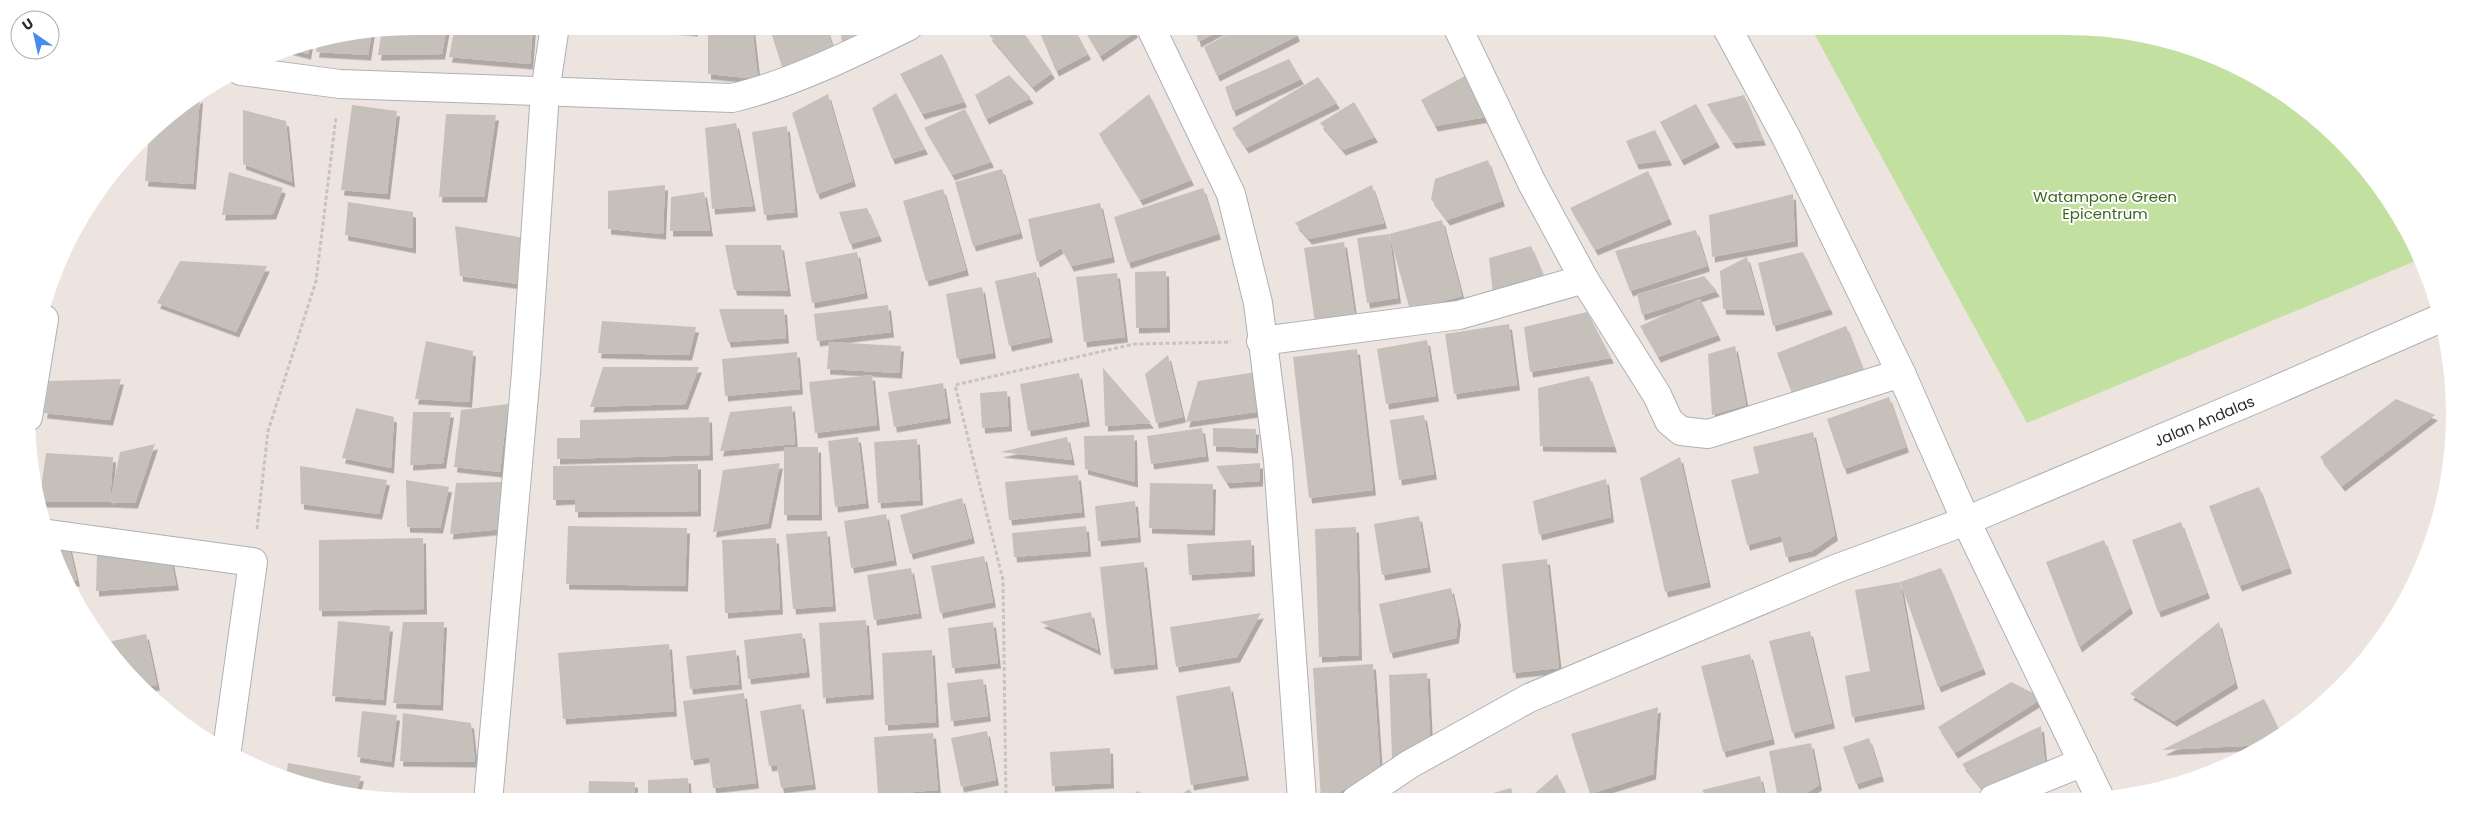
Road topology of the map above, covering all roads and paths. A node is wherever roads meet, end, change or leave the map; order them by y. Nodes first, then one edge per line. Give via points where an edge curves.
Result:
1 (554, 35) edge
2 (891, 35) edge
3 (1154, 35) edge
4 (1461, 35) edge
5 (1731, 35) edge
6 (250, 72) edge
7 (340, 84) junction
8 (546, 92) junction
9 (1584, 279) junction
10 (2434, 321) edge
11 (1261, 341) junction
12 (1901, 373) junction
13 (1966, 521) junction
14 (55, 535) edge
15 (253, 562) junction
16 (228, 744) edge
17 (2083, 762) junction
18 (2097, 792) edge
19 (489, 793) edge
20 (1006, 793) edge
21 (1302, 793) edge
22 (1366, 793) edge
23 (2008, 793) edge

1 - 8 street
2 - 8 street via 862,50 732,98
3 - 11 street via 1230,194 1258,303
4 - 9 street via 1532,183
5 - 12 street via 1786,137
6 - 7 street
7 - 8 street
7 - 15 path via 316,281 268,431
8 - 19 street via 526,372
9 - 11 street via 1459,315
9 - 12 street via 1657,395 1669,421 1681,431 1708,434
10 - 13 street, Jalan Andalas
11 - 20 path via 1134,344 955,385 1003,580
11 - 21 street via 1279,470
12 - 13 street
13 - 17 street
13 - 22 street, Jalan Andalas via 1838,568 1529,698 1410,764
14 - 15 street
15 - 16 street
17 - 18 street
17 - 23 street

